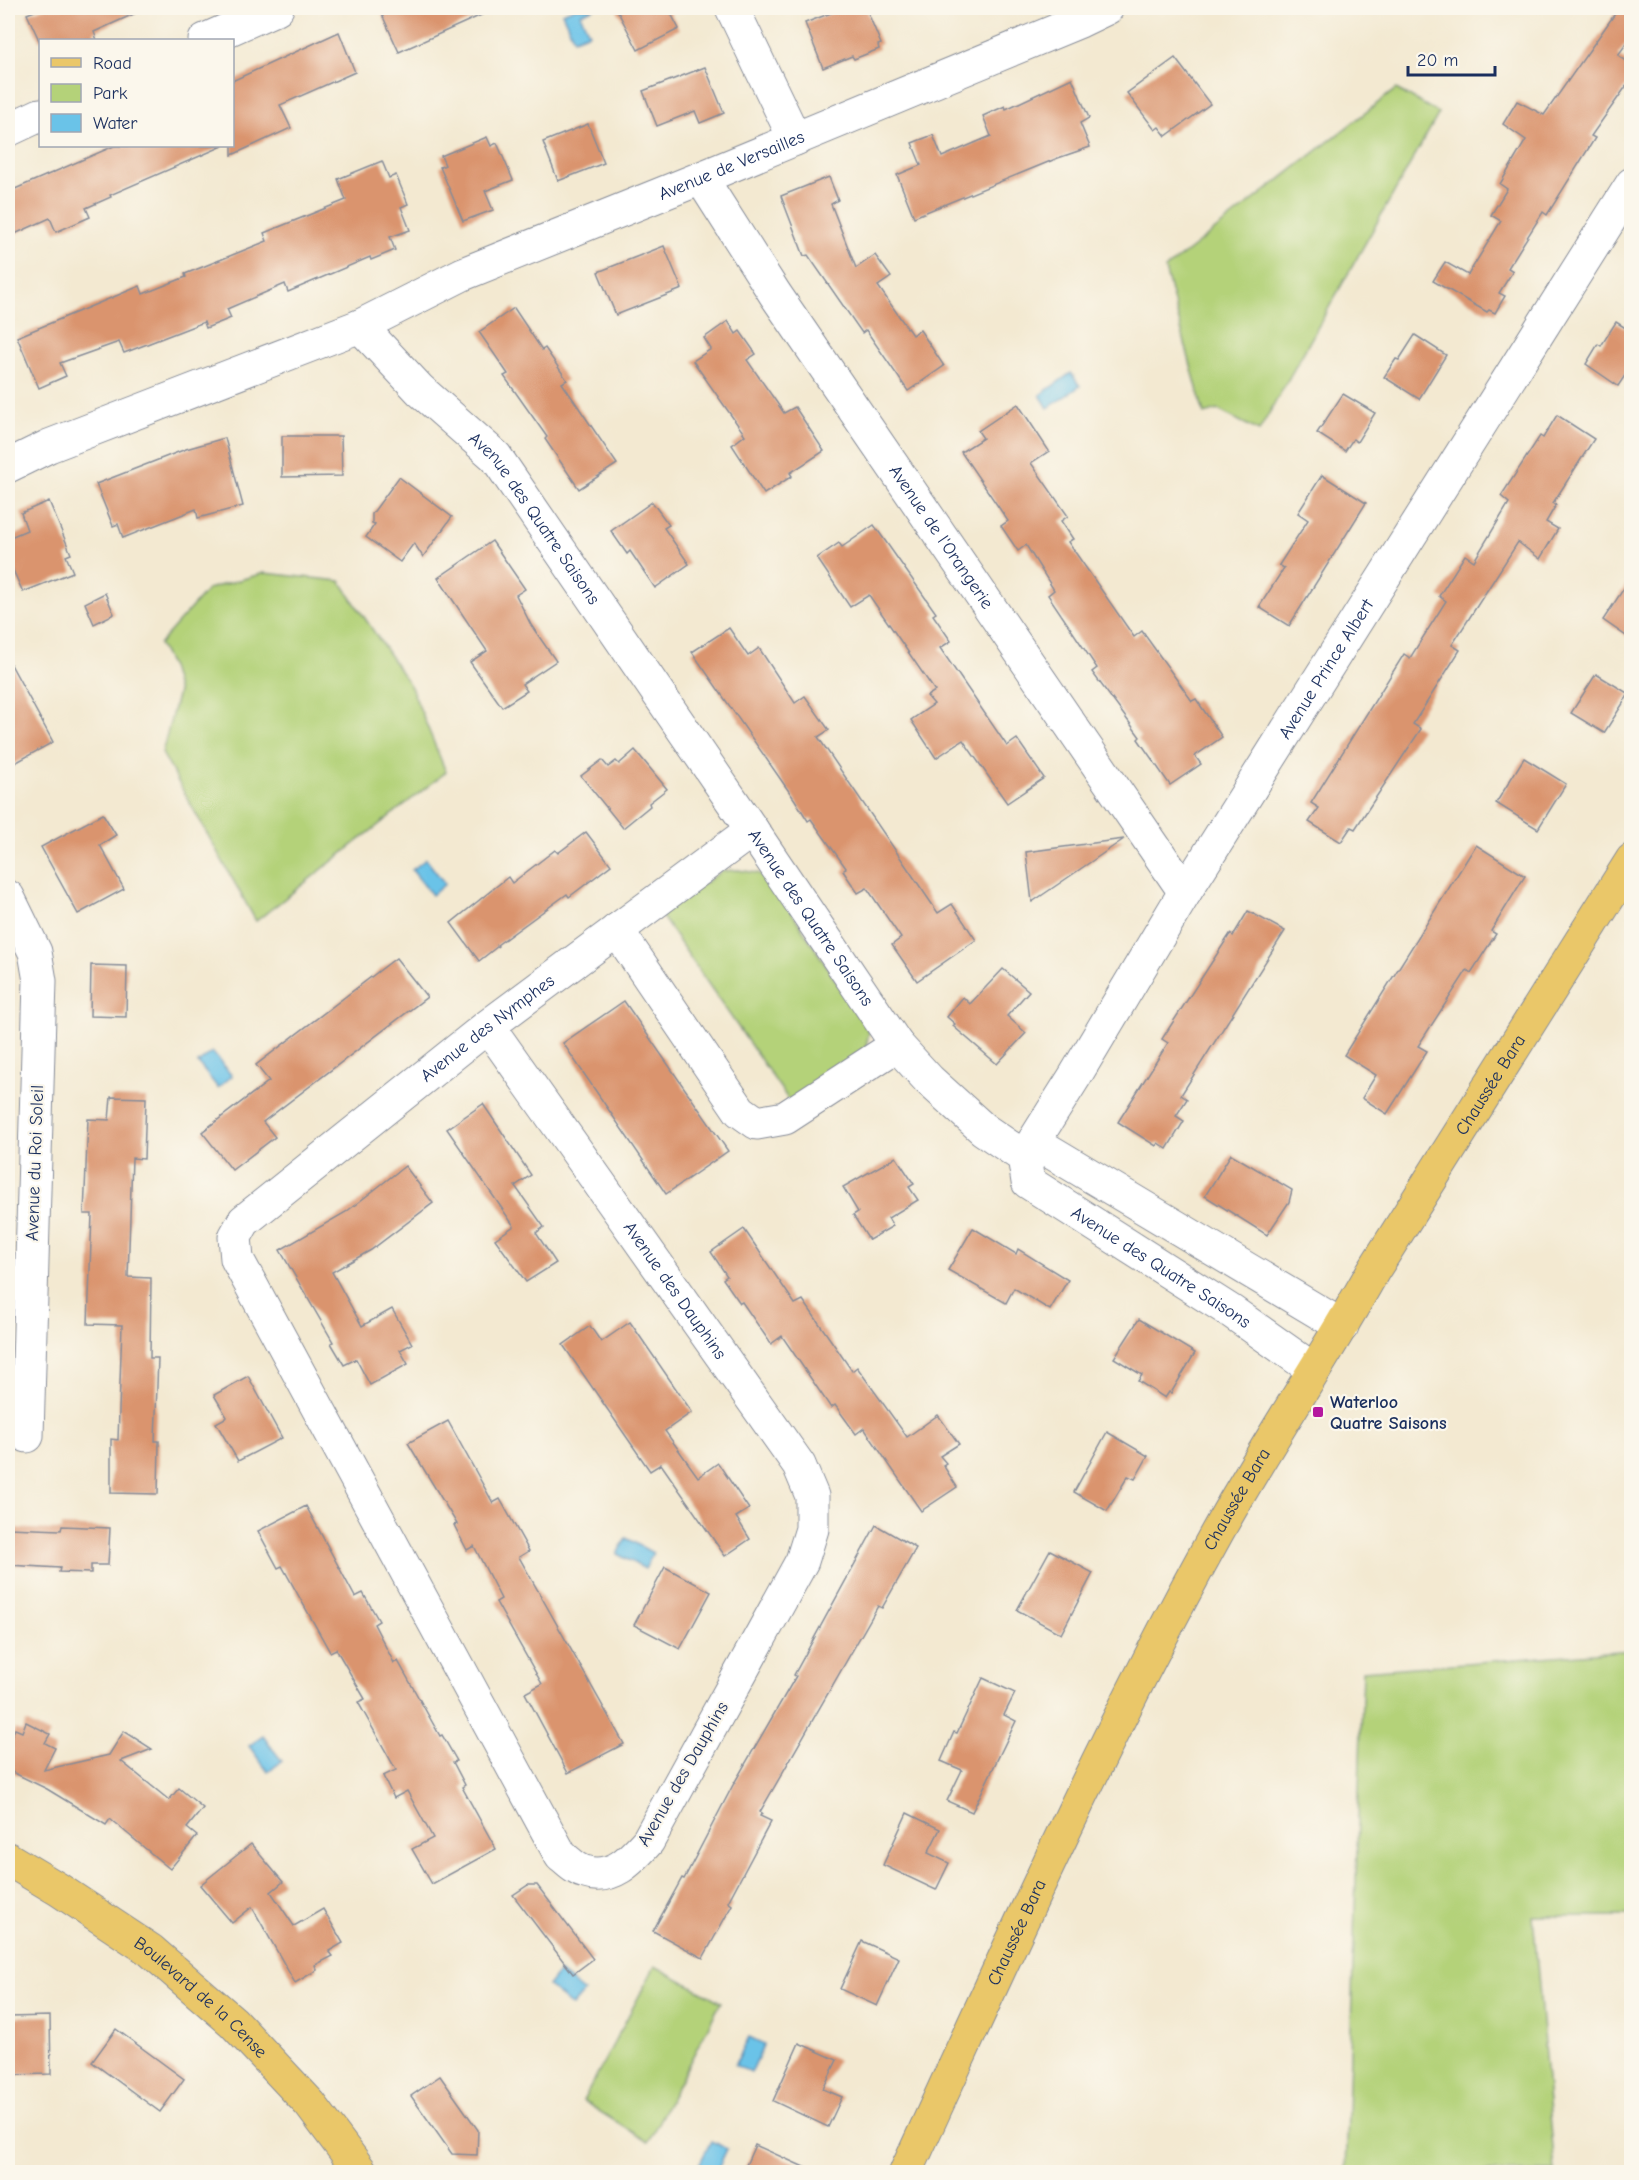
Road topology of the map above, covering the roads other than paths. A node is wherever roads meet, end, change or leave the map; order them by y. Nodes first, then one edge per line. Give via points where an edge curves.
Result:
1 (277, 8) edge
2 (732, 8) edge
3 (1088, 12) edge
4 (207, 39) edge
5 (39, 115) edge
6 (8, 130) edge
7 (795, 139) junction
8 (700, 178) junction
9 (1632, 184) edge
10 (360, 326) junction
11 (8, 466) edge
12 (752, 830) junction
13 (1632, 860) edge
14 (1185, 892) junction
15 (8, 897) edge
16 (617, 930) junction
17 (488, 1026) junction
18 (897, 1046) junction
19 (1024, 1157) junction
20 (235, 1237) joint
21 (1342, 1326) junction
22 (1314, 1370) junction
23 (27, 1436) dead end
24 (8, 1859) edge
25 (362, 2172) edge
26 (906, 2172) edge

1 - 4 street
2 - 7 street
3 - 7 street, Avenue de Versailles
5 - 6 street
7 - 8 street, Avenue de Versailles
8 - 10 street, Avenue de Versailles via 463,274
8 - 14 street, Avenue de l'Orangerie via 775,294
9 - 14 street, Avenue Prince Albert
10 - 11 street via 49,446
10 - 12 street, Avenue des Quatre Saisons via 420,390 496,457
12 - 16 street, Avenue des Nymphes
12 - 18 street, Avenue des Quatre Saisons
13 - 21 main road, Chaussée Bara
14 - 19 street, Avenue Prince Albert
15 - 23 street, Avenue du Roi Soleil via 35,952 40,981
16 - 17 street, Avenue des Nymphes
16 - 18 street via 740,1111 757,1123 785,1118
17 - 20 street, Avenue des Nymphes via 244,1221
17 - 20 street, Avenue des Dauphins via 799,1466 812,1496 812,1529 802,1561 648,1841 631,1860 606,1875 583,1872 561,1856 237,1259
18 - 19 street, Avenue des Quatre Saisons via 983,1129
19 - 21 street via 1046,1149
19 - 22 street, Avenue des Quatre Saisons via 1028,1182 1232,1312
21 - 22 main road, Chaussée Bara
22 - 26 main road, Chaussée Bara via 1214,1538 1107,1741
24 - 25 main road, Boulevard de la Cense via 150,1950 233,2022 310,2104

